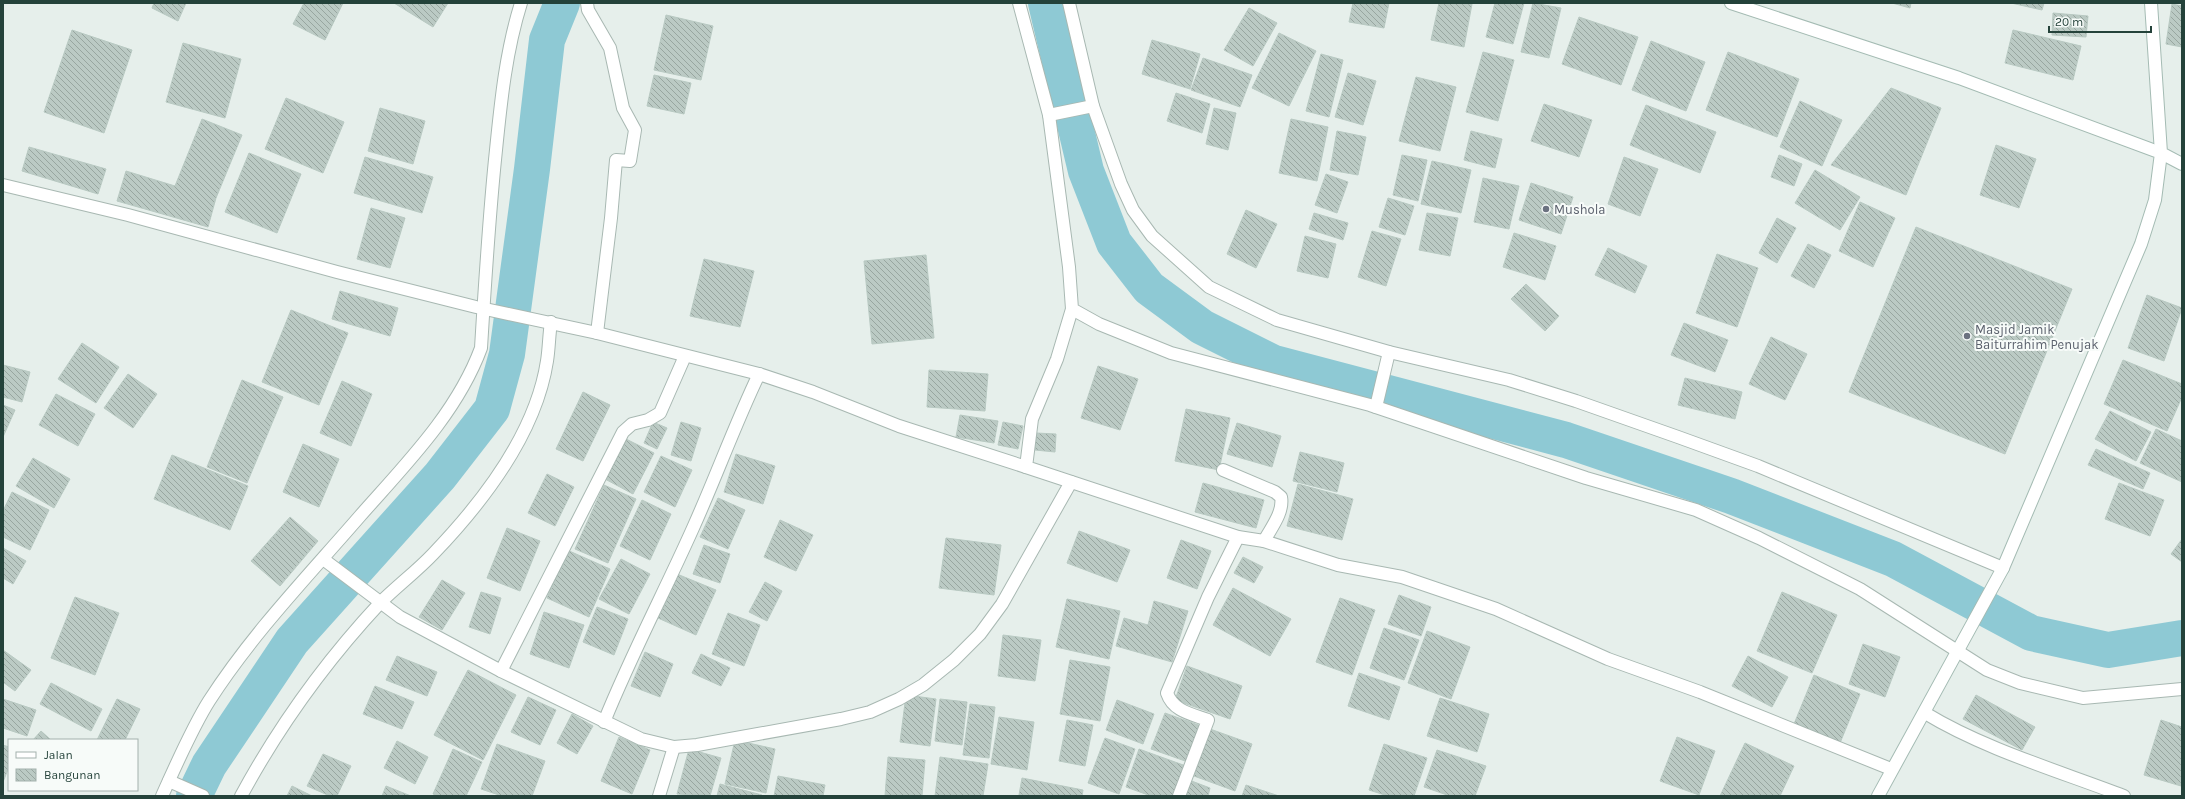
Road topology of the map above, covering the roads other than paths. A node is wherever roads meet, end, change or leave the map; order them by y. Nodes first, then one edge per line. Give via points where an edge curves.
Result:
1 (521, 3) edge
2 (586, 3) edge
3 (1019, 3) edge
4 (1069, 3) edge
5 (1731, 3) edge
6 (2151, 3) edge
7 (1089, 107) junction
8 (1053, 114) junction
9 (2161, 153) junction
10 (2182, 164) edge
11 (3, 185) edge
12 (483, 308) junction
13 (1072, 309) junction
14 (546, 321) junction
15 (596, 332) junction
16 (685, 356) junction
17 (1388, 356) junction
18 (759, 374) junction
19 (1377, 402) junction
20 (1026, 467) junction
21 (1223, 470) dead end
22 (1071, 482) junction
23 (1238, 537) junction
24 (1264, 541) junction
25 (327, 562) junction
26 (2003, 568) junction
27 (381, 603) junction
28 (1957, 651) junction
29 (501, 672) junction
30 (2182, 689) edge
31 (1925, 713) junction
32 (604, 722) junction
33 (674, 747) junction
34 (1891, 770) junction
35 (168, 781) junction
36 (162, 796) edge
37 (203, 796) edge
38 (241, 796) edge
39 (659, 796) edge
40 (1179, 796) edge
41 (1878, 796) edge
42 (2124, 796) edge

1 - 12 street via 511,36 500,112
2 - 15 street via 610,48 623,108 635,130 630,161 616,160
3 - 8 street
4 - 7 street
5 - 9 street via 1960,78
6 - 9 street
7 - 8 street
7 - 17 street via 1133,210 1152,236 1209,288 1277,320
8 - 13 street
9 - 10 street
9 - 26 street via 2155,200 2141,244
11 - 12 street
12 - 14 street
12 - 25 street via 481,348 456,401
13 - 19 street via 1099,324 1171,353
13 - 20 street via 1057,359 1032,419
14 - 15 street
14 - 27 street via 547,361 543,381 500,474 434,554
15 - 16 street
16 - 18 street
16 - 29 street via 660,413 648,420 632,424 623,432
17 - 19 street
17 - 26 street via 1508,380 1576,401 1758,466
18 - 20 street via 899,426
18 - 32 street
19 - 28 street via 1586,478 1696,510 1760,538 1860,589
20 - 22 street
21 - 24 street via 1276,492 1281,497 1279,512
22 - 23 street
22 - 33 street via 1002,604 980,634 954,660 922,685 899,699 863,714
23 - 24 street
23 - 40 street via 1208,597 1167,693 1170,701 1179,709 1208,720
24 - 34 street via 1338,564 1402,577 1496,609 1608,658 1700,692
25 - 27 street
25 - 35 street via 259,633 209,702
26 - 28 street
27 - 29 street via 400,617
27 - 38 street via 326,666 284,722
28 - 30 street via 1988,670 2020,683 2083,698
28 - 31 street
29 - 32 street
31 - 34 street
31 - 42 street via 1944,724 2024,758
32 - 33 street via 641,739
33 - 39 street
34 - 41 street
35 - 36 street
35 - 37 street

